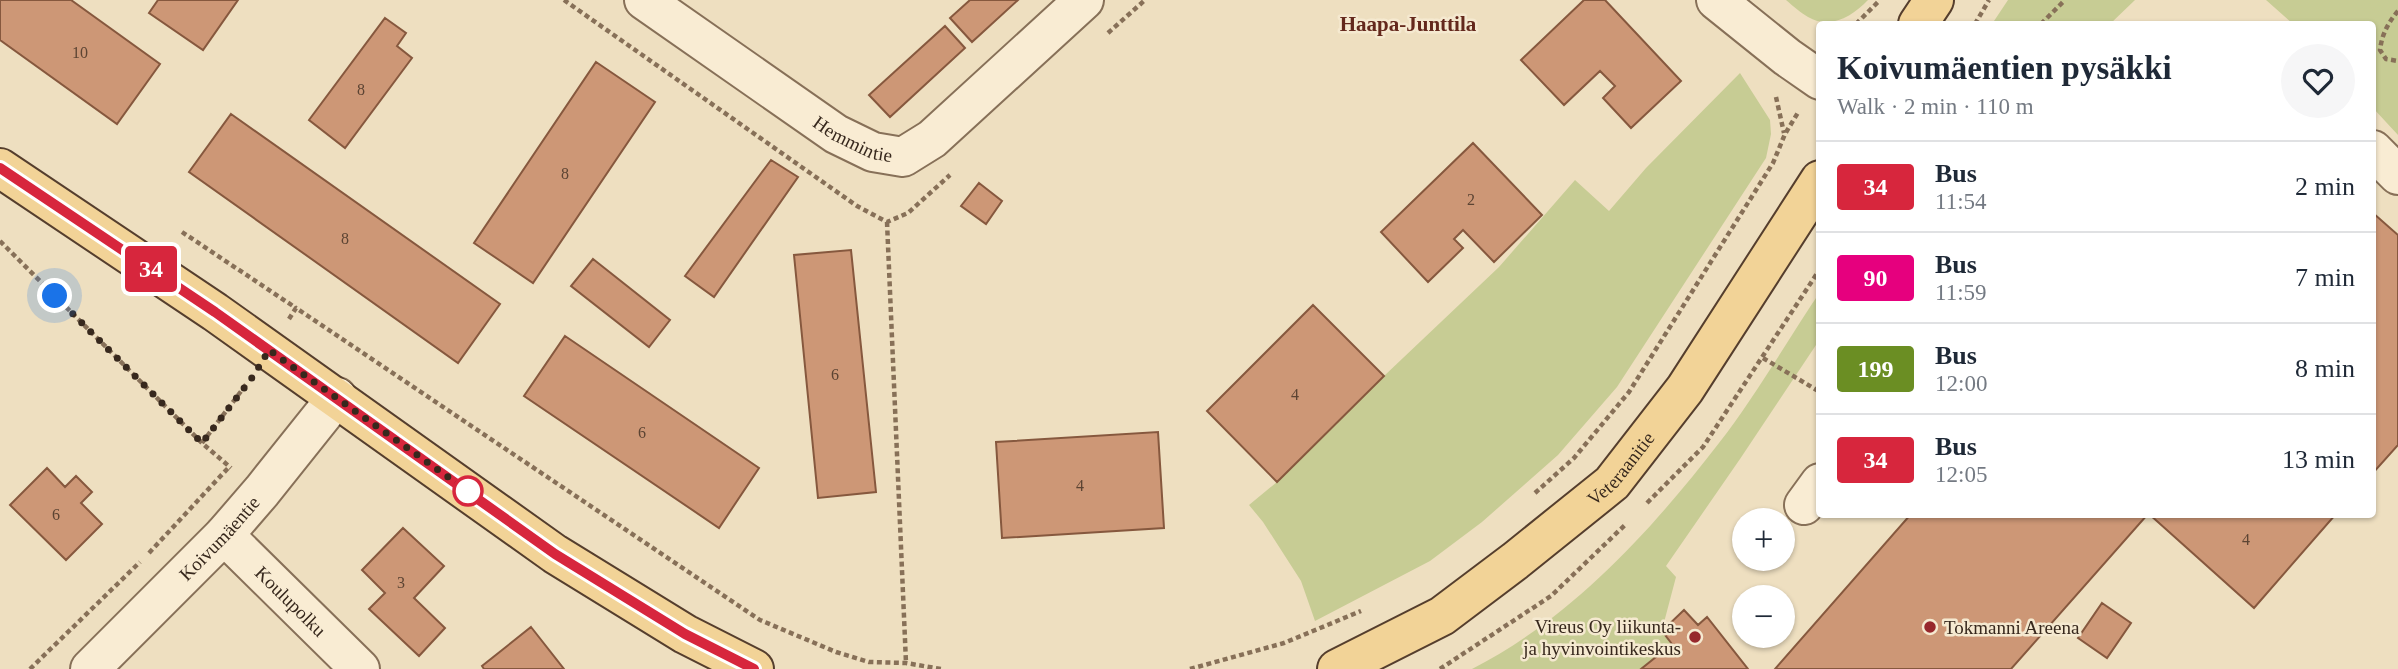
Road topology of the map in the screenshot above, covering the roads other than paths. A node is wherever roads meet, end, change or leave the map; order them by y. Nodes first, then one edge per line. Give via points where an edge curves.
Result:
1 (644, 0) edge
2 (1084, 0) edge
3 (1716, 0) edge
4 (1934, 0) edge
5 (1920, 21) edge
6 (1816, 78) edge
7 (2376, 153) edge
8 (0, 168) edge
9 (2398, 175) edge
10 (1816, 186) edge
11 (337, 397) junction
12 (223, 535) junction
13 (90, 669) edge
14 (360, 669) edge
15 (754, 669) edge
16 (1337, 669) edge

1 - 2 street, Hemmintie via 836,134 873,152 903,157 932,139
3 - 6 street
4 - 5 main road
7 - 9 street
8 - 11 main road
10 - 16 main road, Veteraanitie via 1685,389 1612,483 1442,616
11 - 12 street, Koivumäentie
11 - 15 main road via 555,554 685,634
12 - 13 street, Koivumäentie
12 - 14 street, Koulupolku

